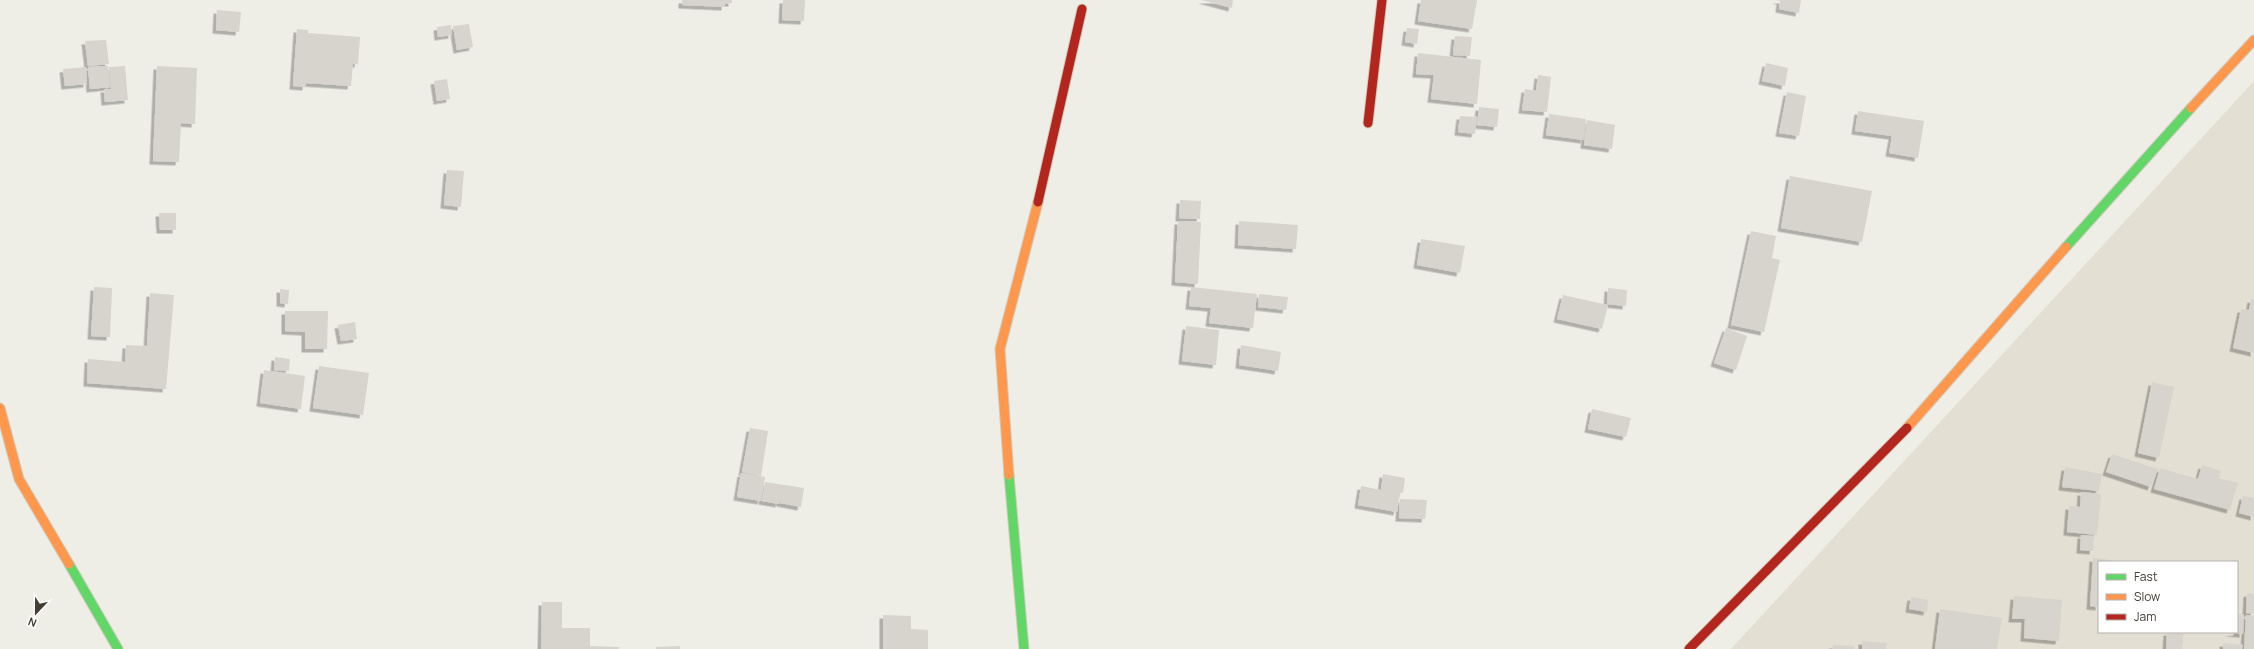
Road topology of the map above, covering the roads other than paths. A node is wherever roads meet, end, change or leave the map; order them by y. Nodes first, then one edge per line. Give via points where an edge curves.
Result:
1 (1382, 0) edge
2 (1082, 9) dead end
3 (2254, 40) edge
4 (1368, 123) dead end
5 (0, 408) edge
6 (118, 649) edge
7 (1024, 649) edge
8 (1689, 649) edge

1 - 4 street
2 - 7 street via 1038,201 1000,348
3 - 8 street via 2084,226 1900,436
5 - 6 street via 19,479

